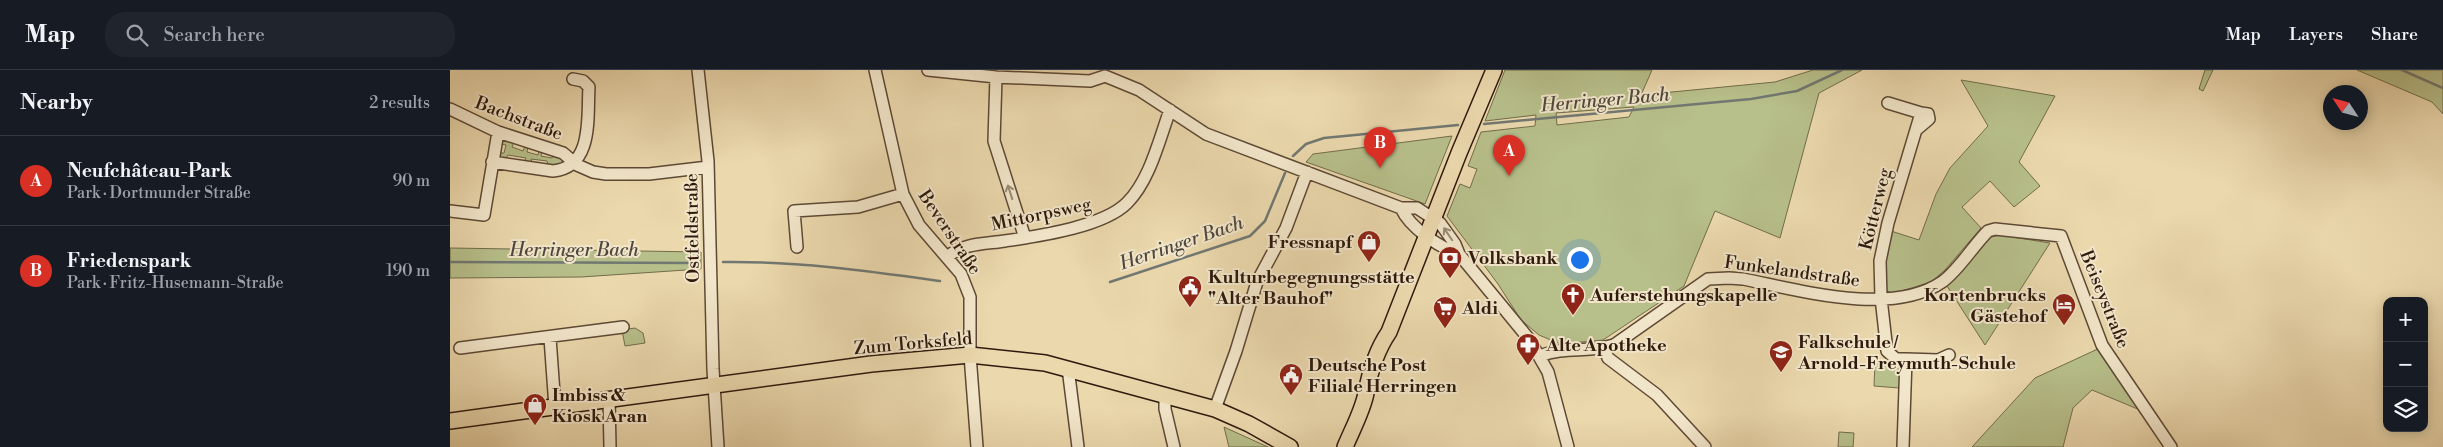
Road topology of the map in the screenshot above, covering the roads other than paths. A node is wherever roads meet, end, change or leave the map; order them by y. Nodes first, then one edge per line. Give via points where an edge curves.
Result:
1 (702, 70) edge
2 (874, 70) edge
3 (928, 70) edge
4 (1494, 70) edge
5 (1104, 73) edge
6 (996, 77) junction
7 (573, 79) dead end
8 (1888, 102) dead end
9 (450, 109) edge
10 (1170, 110) junction
11 (498, 132) junction
12 (492, 162) junction
13 (573, 162) junction
14 (708, 167) junction
15 (1307, 172) junction
16 (903, 194) junction
17 (1401, 208) junction
18 (450, 211) edge
19 (1434, 217) junction
20 (1427, 235) junction
21 (2060, 236) joint
22 (1025, 238) junction
23 (797, 247) dead end
24 (1459, 254) junction
25 (948, 257) junction
26 (1881, 298) junction
27 (623, 328) dead end
28 (550, 338) junction
29 (460, 348) dead end
30 (1604, 348) junction
31 (970, 355) junction
32 (1949, 355) dead end
33 (1540, 356) junction
34 (1906, 359) junction
35 (1068, 368) junction
36 (715, 386) junction
37 (1165, 397) junction
38 (609, 399) junction
39 (556, 407) junction
40 (1215, 409) junction
41 (450, 421) edge
42 (610, 447) edge
43 (718, 447) edge
44 (977, 447) edge
45 (1078, 447) edge
46 (1174, 447) edge
47 (1290, 447) edge
48 (1345, 447) edge
49 (1568, 447) edge
50 (1705, 447) edge
51 (1903, 447) edge
52 (2171, 447) edge

1 - 14 street, Ostfeldstraße
2 - 16 street, Beverstraße
3 - 6 street
4 - 19 main road
5 - 6 street via 1090,81
5 - 10 street
22 -> 6 street via 994,141
7 - 13 street via 583,81 589,87 585,146
8 - 26 street, Kötterweg via 1921,113 1882,249
9 - 11 street, Bachstraße
10 - 15 street via 1206,134
10 - 22 street, Mittorpsweg via 1146,174 1127,203 1096,222
11 - 12 street
11 - 13 street, Bachstraße via 556,150
12 - 13 street, Bachstraße via 553,171
12 - 18 street via 484,215
13 - 14 street, Bachstraße via 582,168 606,174 649,174
14 - 36 street, Ostfeldstraße
15 - 17 street
15 - 40 street via 1286,228 1257,282
16 - 23 street via 858,207 794,212
16 - 25 street, Beverstraße via 919,225
17 - 19 street via 1417,208
17 - 20 street via 1404,215
19 - 20 main road
24 -> 19 street via 1446,230
20 - 24 street
20 - 48 main road via 1389,332 1381,344
21 - 26 street, Funkelandstraße via 2004,229 1988,231 1944,282 1919,293
21 - 52 street, Beiseystraße via 2102,345
22 - 25 street, Mittorpsweg via 966,247 955,250
24 - 33 street via 1510,314
25 - 31 street, Beverstraße via 961,274 970,297
26 - 30 street, Funkelandstraße via 1844,299 1744,279 1713,278 1614,345
26 - 34 street, Kötterweg via 1887,351 1896,359
27 - 28 street
28 - 29 street
28 - 39 street
30 - 33 street via 1564,350
30 - 50 street via 1608,358 1657,396
31 - 35 main road, Zum Torksfeld via 1016,358
31 - 36 main road, Zum Torksfeld via 871,364
31 - 44 street, Beverstraße
32 - 34 street via 1938,360
33 - 49 street via 1548,372
34 - 51 street
35 - 37 main road, Zum Torksfeld
35 - 45 street
36 - 38 main road, Zum Torksfeld
36 - 43 street, Ostfeldstraße
37 - 40 main road, Zum Torksfeld
37 - 46 street
38 - 39 main road, Zum Torksfeld
38 - 42 street
39 - 41 main road, Zum Torksfeld
40 - 47 main road, Zum Torksfeld

